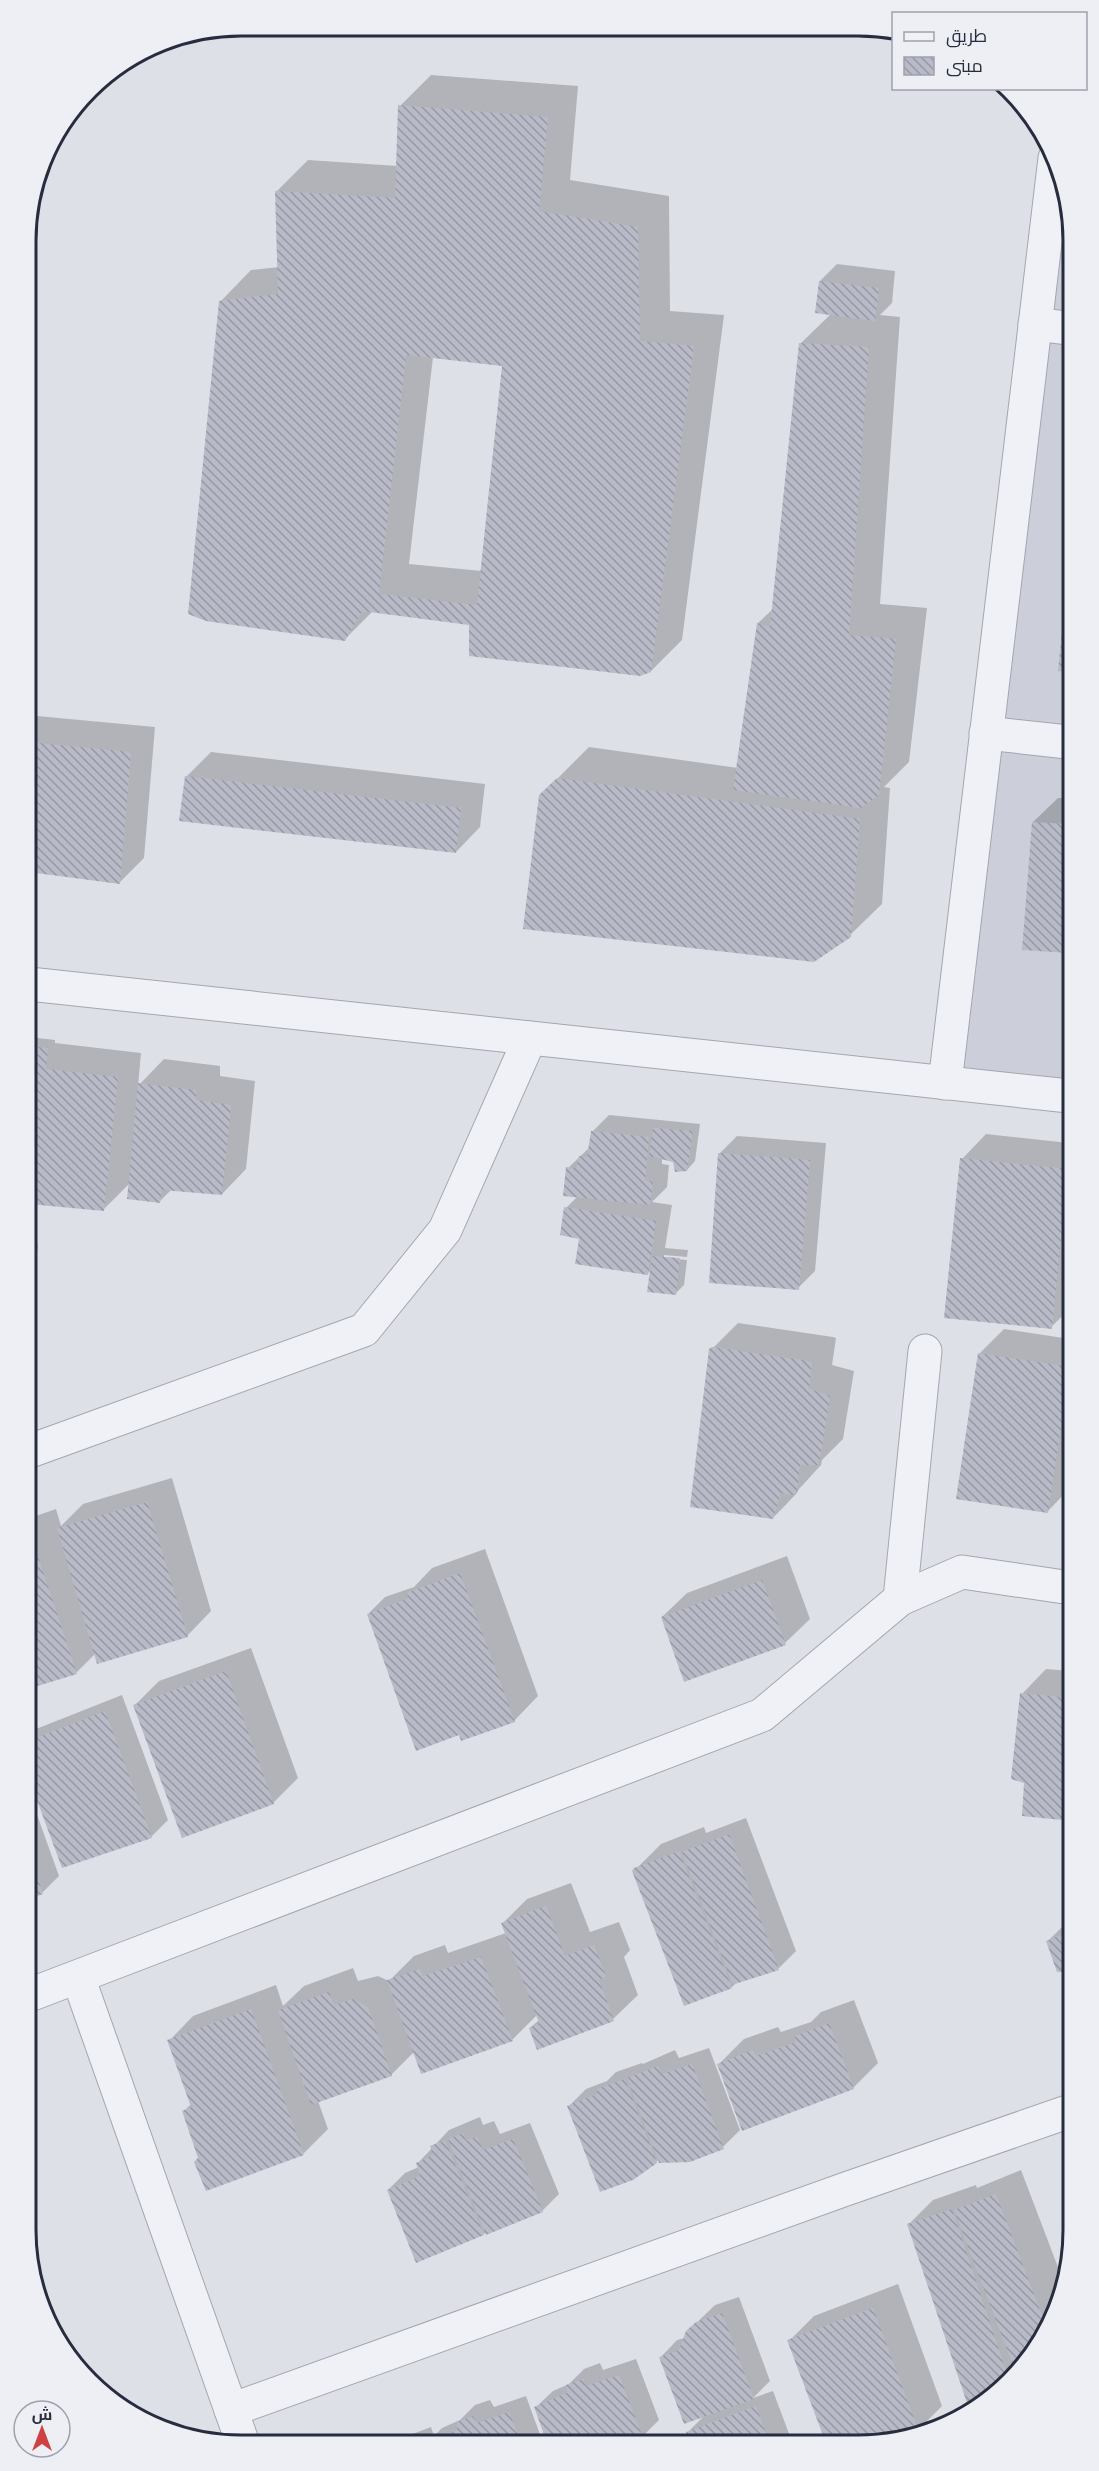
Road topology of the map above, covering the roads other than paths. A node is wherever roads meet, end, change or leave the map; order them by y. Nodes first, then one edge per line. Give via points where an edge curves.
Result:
1 (1054, 184) edge
2 (1051, 326) edge
3 (986, 733) junction
4 (1063, 741) edge
5 (36, 985) edge
6 (530, 1038) junction
7 (945, 1083) junction
8 (1063, 1095) edge
9 (925, 1351) dead end
10 (36, 1449) edge
11 (1063, 1587) edge
12 (900, 1599) junction
13 (78, 1977) junction
14 (36, 1993) edge
15 (1063, 2113) edge
16 (231, 2410) junction
17 (240, 2435) edge

1 - 2 street
2 - 3 street
3 - 4 street
3 - 7 street
5 - 6 street
6 - 7 street
6 - 10 street via 445,1230 364,1330
7 - 8 street
9 - 12 street
11 - 12 street via 962,1572
12 - 13 street via 762,1715
13 - 14 street
13 - 16 street
15 - 16 street
16 - 17 street

